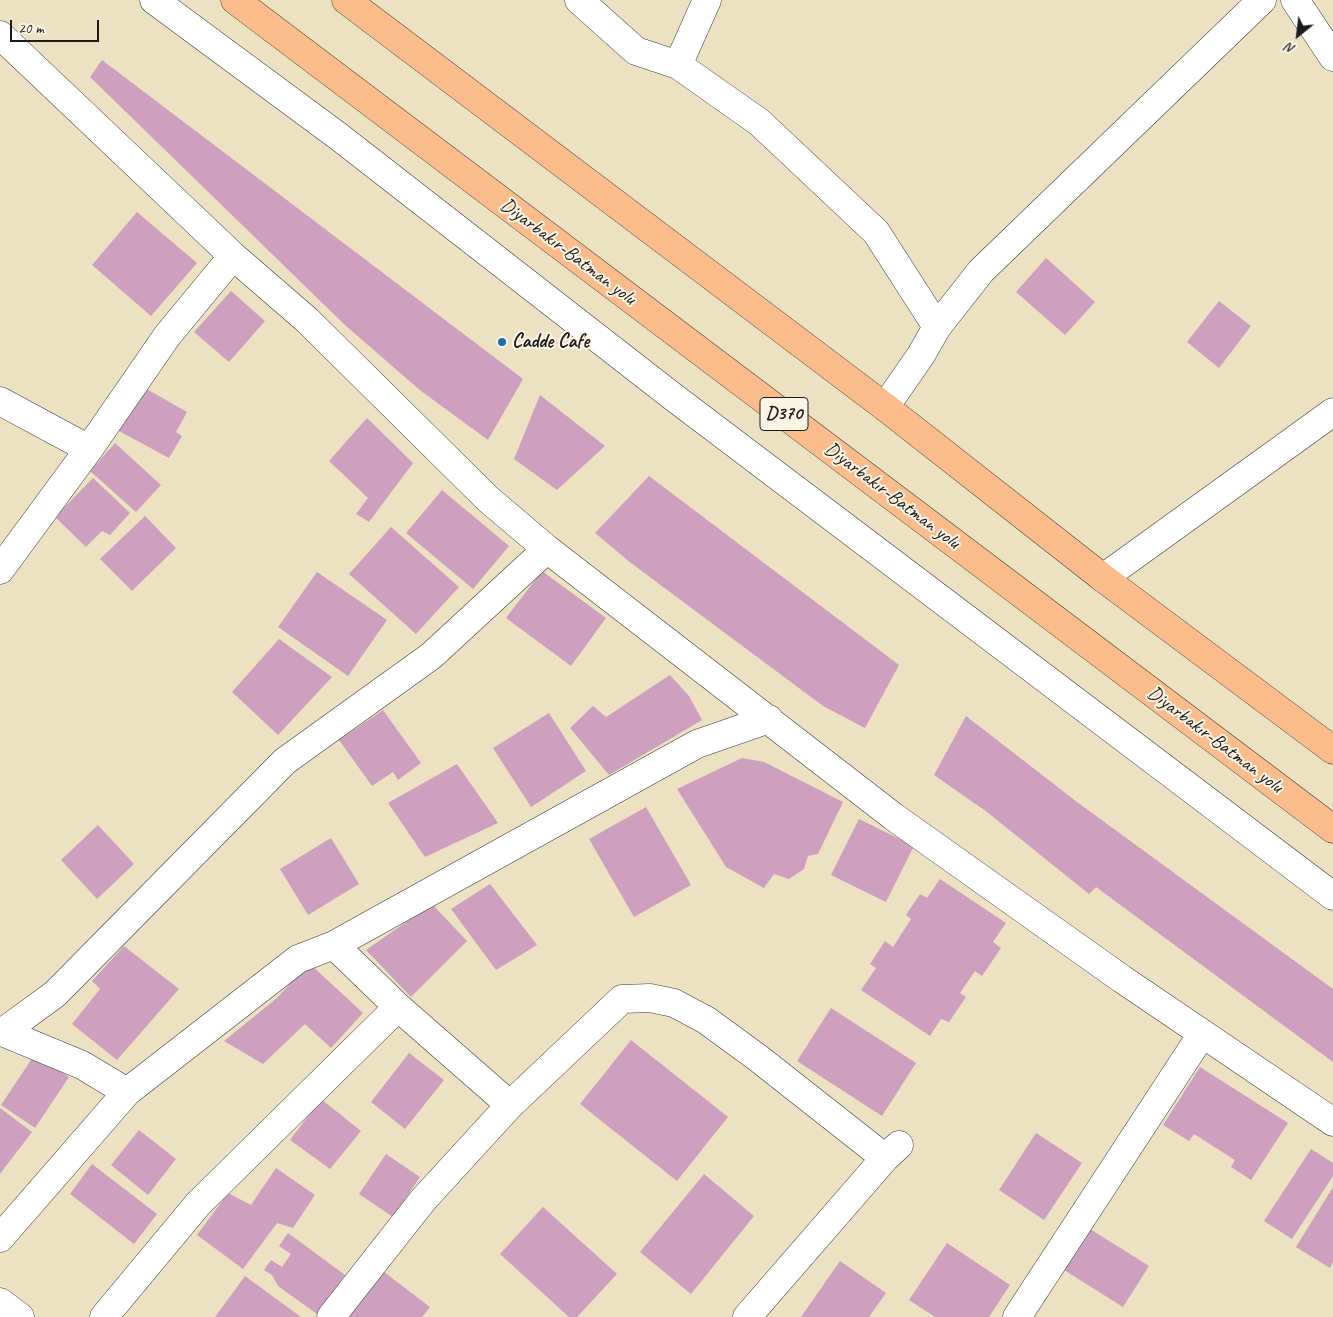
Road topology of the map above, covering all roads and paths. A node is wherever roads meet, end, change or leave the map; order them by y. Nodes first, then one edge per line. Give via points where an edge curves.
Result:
1 (154, 0) edge
2 (235, 0) edge
3 (346, 0) edge
4 (578, 0) edge
5 (707, 0) edge
6 (1262, 0) edge
7 (1295, 0) edge
8 (0, 35) edge
9 (1333, 56) edge
10 (678, 65) junction
11 (233, 256) junction
12 (937, 328) junction
13 (0, 401) edge
14 (885, 407) junction
15 (1333, 412) edge
16 (89, 449) junction
17 (547, 549) junction
18 (0, 570) edge
19 (1103, 578) junction
20 (769, 719) junction
21 (1333, 750) edge
22 (1333, 829) edge
23 (1333, 896) edge
24 (334, 945) junction
25 (398, 1007) junction
26 (2, 1032) edge
27 (1202, 1034) junction
28 (127, 1092) junction
29 (510, 1105) junction
30 (1333, 1122) edge
31 (0, 1238) edge
32 (0, 1302) edge
33 (20, 1317) edge
34 (104, 1317) edge
35 (331, 1317) edge
36 (747, 1317) edge
37 (1018, 1317) edge

1 - 23 street via 338,136 672,396
2 - 22 highway, Diyarbakır-Batman yolu / D370
3 - 14 highway
4 - 10 street via 636,51
5 - 10 street
6 - 12 street via 981,272
7 - 9 street
8 - 11 street
10 - 12 street via 759,122 876,232
11 - 16 street via 167,336
11 - 17 street via 307,320 488,499
12 - 14 street
13 - 16 street
14 - 19 highway
15 - 19 street
16 - 18 street
17 - 20 street
17 - 26 street via 431,656 285,761 55,994
19 - 21 highway
20 - 24 street via 697,744
20 - 27 street via 894,817
24 - 25 street
24 - 28 street via 298,959
25 - 29 street
25 - 34 street via 198,1204
26 - 28 street via 82,1065
27 - 30 street
27 - 37 street
28 - 31 street
29 - 35 street via 423,1200
29 - 36 street via 622,999 650,998 674,1003 706,1020 892,1151
32 - 33 street

